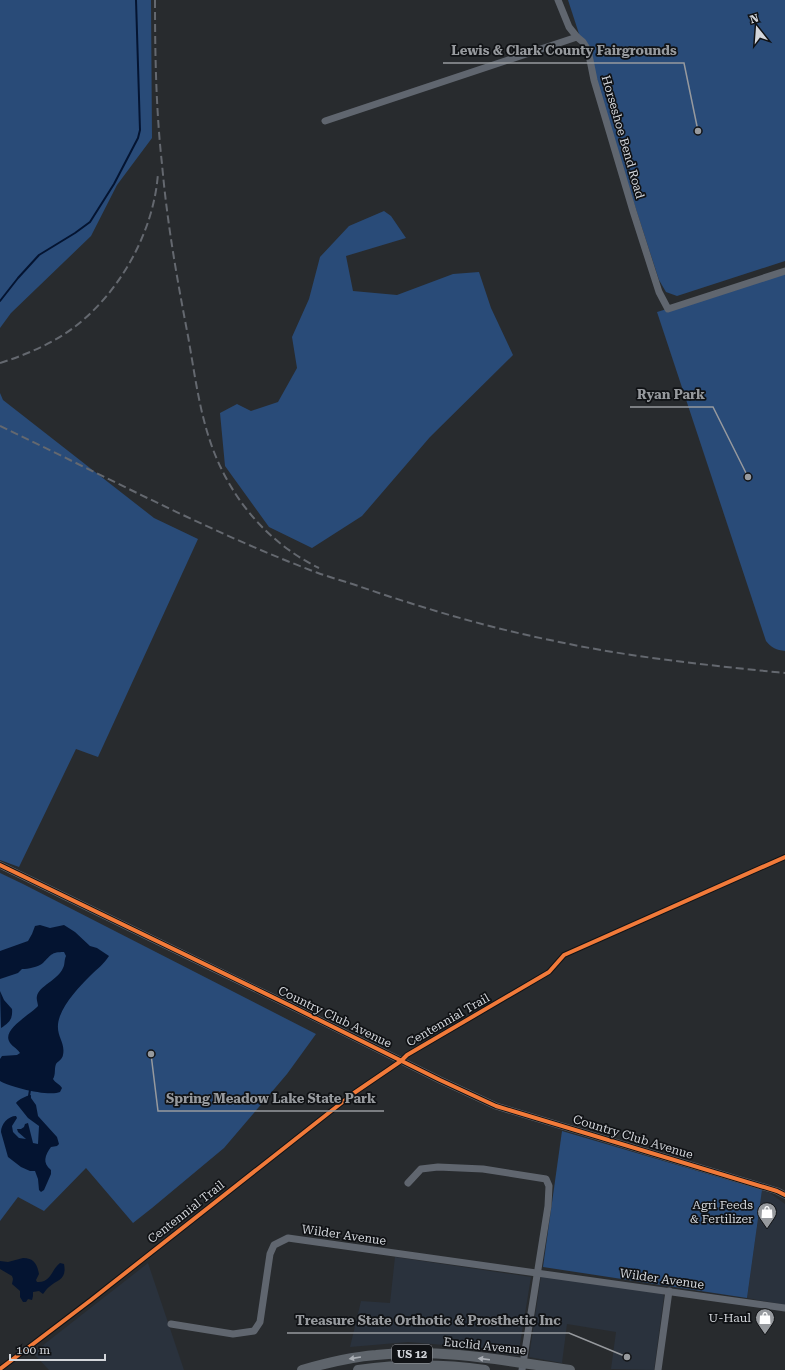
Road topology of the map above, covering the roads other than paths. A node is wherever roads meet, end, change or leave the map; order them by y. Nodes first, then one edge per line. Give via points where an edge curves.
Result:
1 (558, 0) edge
2 (577, 37) junction
3 (325, 121) dead end
4 (785, 271) edge
5 (0, 865) edge
6 (408, 1183) dead end
7 (785, 1195) edge
8 (536, 1273) junction
9 (669, 1291) junction
10 (785, 1308) edge
11 (171, 1324) dead end
12 (523, 1367) edge
13 (302, 1370) edge
14 (358, 1370) edge
15 (485, 1370) edge
16 (570, 1370) edge
17 (658, 1370) edge

1 - 2 street, Horseshoe Bend Road via 569,27
2 - 3 street
2 - 4 street, Horseshoe Bend Road via 584,42 588,50 594,80 633,211 657,285 668,309
5 - 7 street, Country Club Avenue via 496,1106
6 - 8 street via 421,1169 438,1167 476,1168 546,1179 549,1186 548,1206
8 - 9 street, Wilder Avenue
8 - 11 street, Wilder Avenue via 288,1238 274,1245 270,1254 260,1322 254,1330 233,1334
8 - 12 street
9 - 10 street, Wilder Avenue
9 - 17 street
12 -> 13 highway, Euclid Avenue / US 12 via 442,1354 402,1353 377,1354
12 - 16 highway, Euclid Avenue / US 12
14 - 15 highway, Euclid Avenue / US 12 via 419,1365

